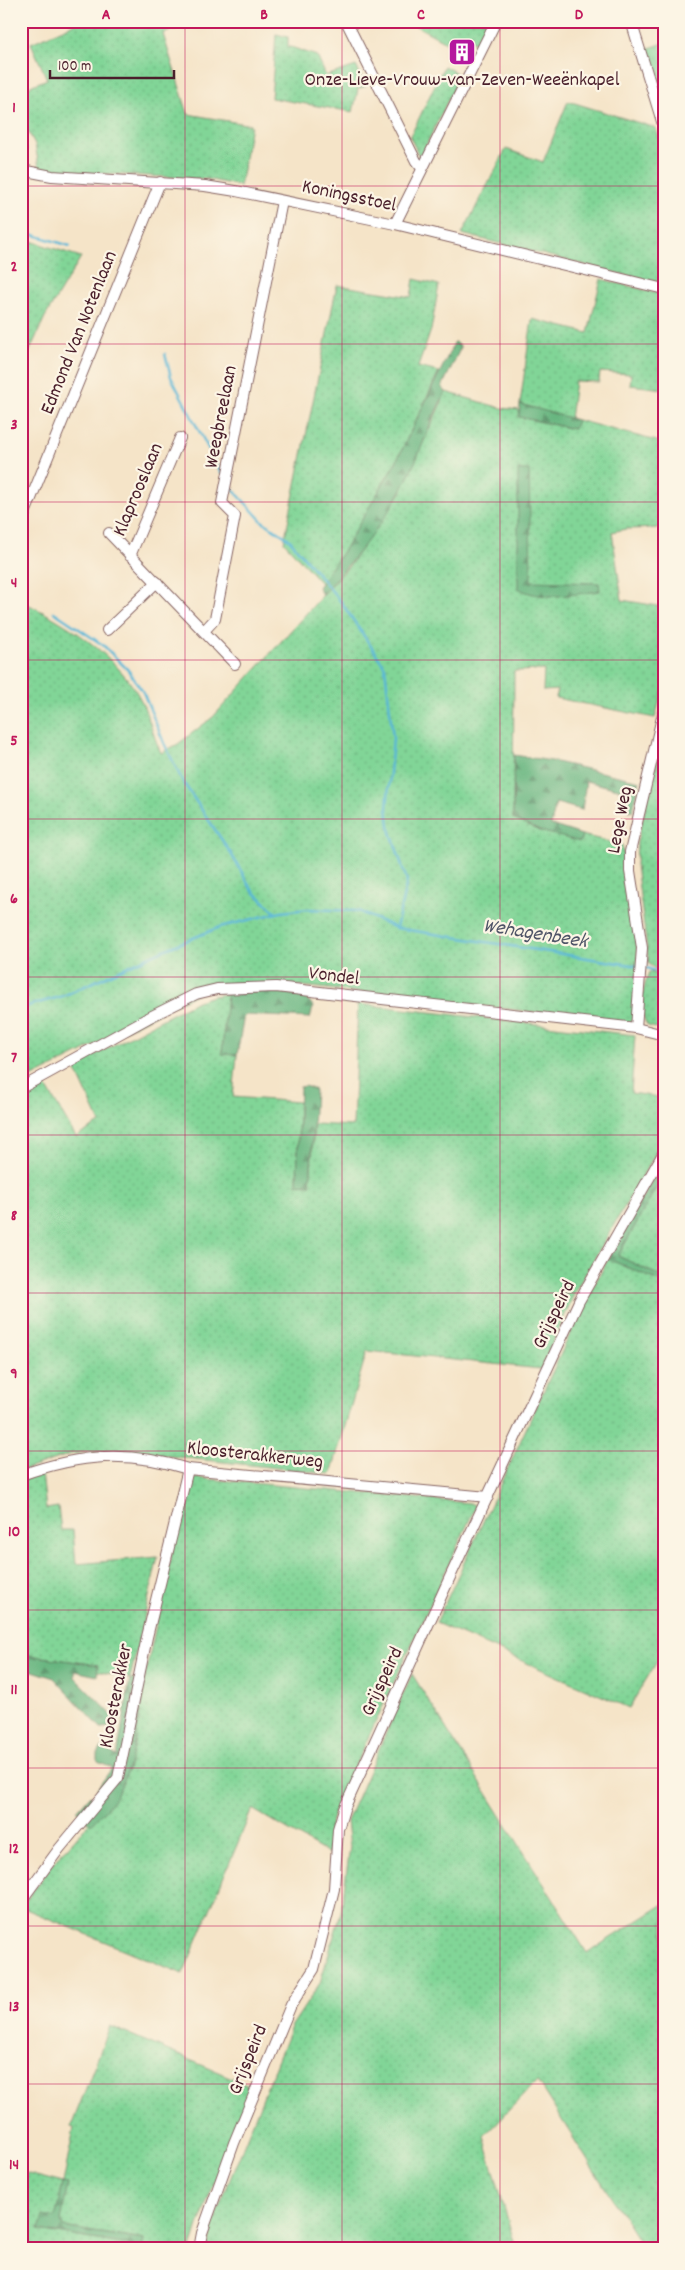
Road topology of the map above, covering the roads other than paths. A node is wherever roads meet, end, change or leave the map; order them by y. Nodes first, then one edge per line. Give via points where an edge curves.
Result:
1 (346, 21) edge
2 (496, 21) edge
3 (631, 21) edge
4 (664, 128) edge
5 (21, 144) edge
6 (422, 168) junction
7 (22, 170) edge
8 (160, 182) junction
9 (282, 201) junction
10 (395, 224) junction
11 (664, 289) edge
12 (180, 438) dead end
13 (21, 524) edge
14 (109, 533) dead end
15 (130, 556) junction
16 (157, 582) junction
17 (107, 630) dead end
18 (204, 631) junction
19 (235, 664) dead end
20 (664, 709) edge
21 (636, 1028) junction
22 (664, 1035) edge
23 (21, 1088) edge
24 (664, 1152) edge
25 (188, 1468) junction
26 (21, 1475) edge
27 (488, 1497) junction
28 (21, 1901) edge
29 (199, 2249) edge

1 - 6 street
2 - 6 street
3 - 4 street
5 - 7 street, Koningsstoel
6 - 10 street
7 - 8 street, Koningsstoel via 70,177
8 - 9 street, Koningsstoel via 205,186
8 - 13 street, Edmond Van Notenlaan
9 - 10 street, Koningsstoel
9 - 18 street, Weegbreelaan via 222,503 235,516 215,618
10 - 11 street, Koningsstoel
12 - 15 street, Klaprooslaan
14 - 15 street, Klaprooslaan
15 - 16 street, Klaprooslaan
16 - 17 street
16 - 18 street, Klaprooslaan
18 - 19 street, Klaprooslaan
20 - 21 street, Lege Weg via 630,852 642,948
21 - 22 street, Vondel
21 - 23 street, Vondel via 276,987 217,989 196,994 148,1018
24 - 27 street, Grijspeird via 579,1301
25 - 26 street, Kloosterakkerweg via 130,1458 85,1457
25 - 27 street, Kloosterakkerweg
25 - 28 street, Kloosterakker via 147,1637 118,1778
27 - 29 street, Grijspeird via 344,1809 338,1829 334,1889 314,1969 287,2014 234,2143

